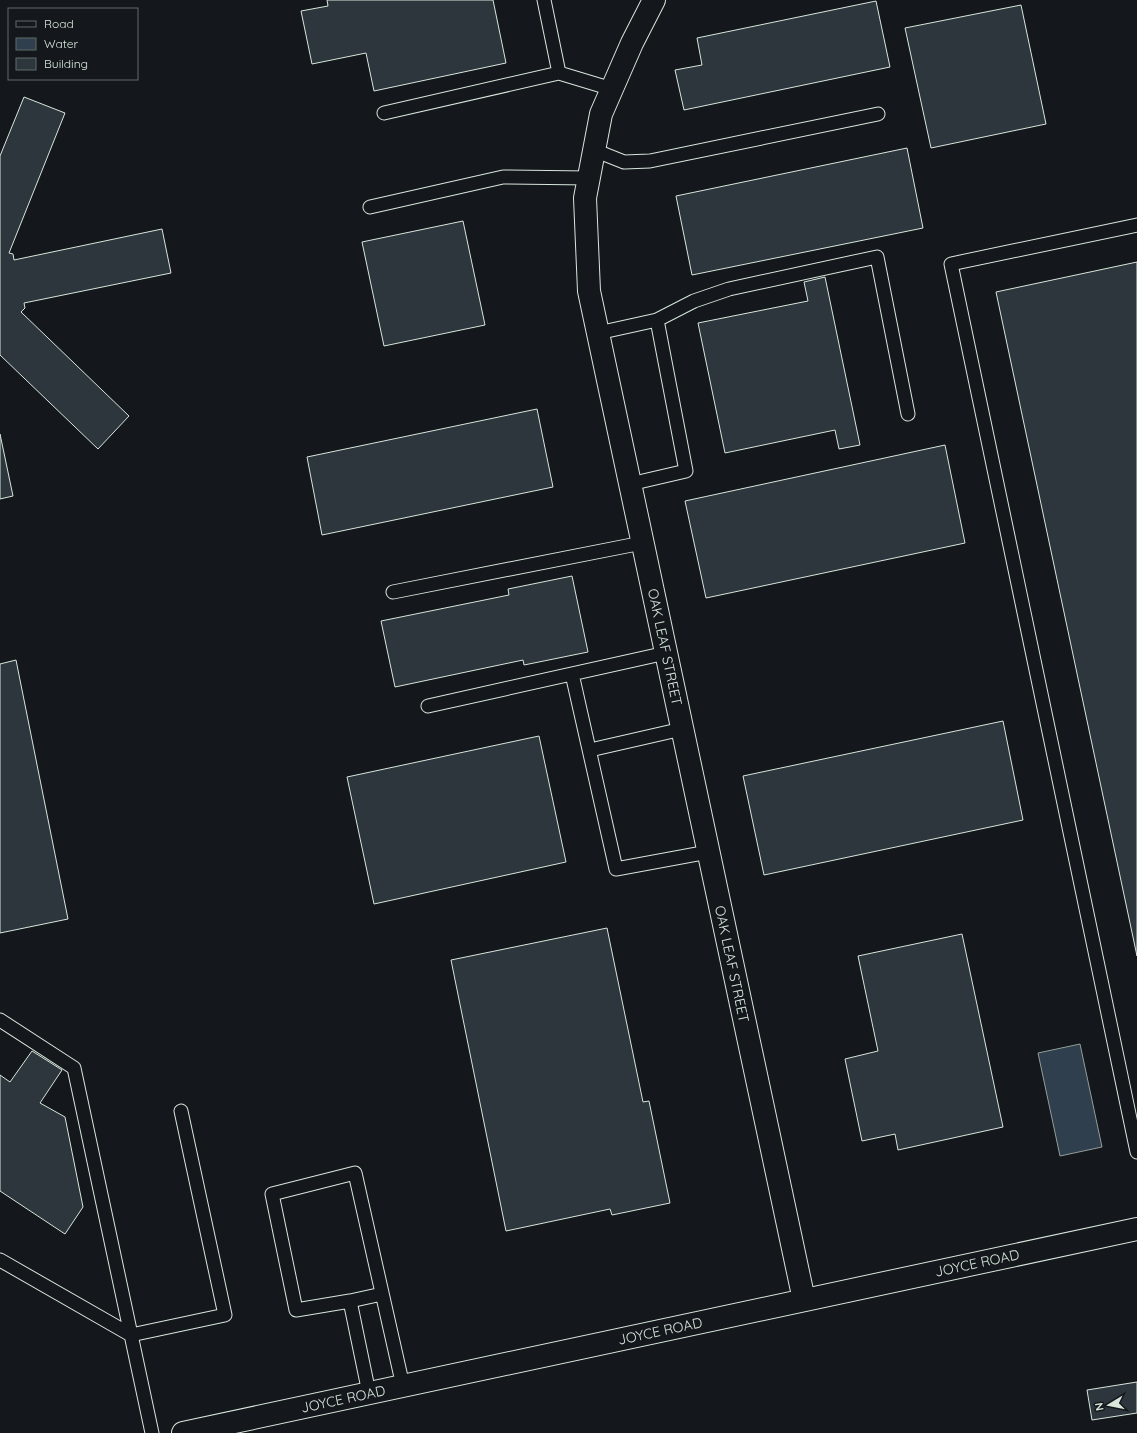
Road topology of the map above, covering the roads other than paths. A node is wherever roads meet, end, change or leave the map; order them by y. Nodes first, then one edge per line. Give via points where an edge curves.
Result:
1 (544, 0) edge
2 (654, 0) edge
3 (560, 73) junction
4 (612, 90) junction
5 (384, 113) dead end
6 (878, 114) dead end
7 (594, 150) junction
8 (588, 178) junction
9 (370, 207) dead end
10 (1137, 225) edge
11 (657, 320) junction
12 (598, 333) junction
13 (908, 414) dead end
14 (630, 484) junction
15 (642, 543) junction
16 (393, 592) dead end
17 (666, 653) junction
18 (572, 674) junction
19 (428, 706) dead end
20 (682, 729) junction
21 (590, 750) junction
22 (708, 852) junction
23 (0, 1020) edge
24 (181, 1111) dead end
25 (1137, 1152) edge
26 (1137, 1229) edge
27 (0, 1260) edge
28 (382, 1294) junction
29 (804, 1300) junction
30 (350, 1301) junction
31 (131, 1335) junction
32 (403, 1386) junction
33 (369, 1393) junction
34 (152, 1433) edge
35 (183, 1433) edge

1 - 3 lane
2 - 4 street, OAK LEAF STREET
3 - 4 lane
3 - 5 lane
4 - 7 street, OAK LEAF STREET via 601,114
6 - 7 lane via 650,161 624,162
7 - 8 street, OAK LEAF STREET
8 - 9 lane via 503,177
8 - 12 street, OAK LEAF STREET via 585,198 589,291
10 - 25 lane via 950,264
11 - 12 lane
11 - 13 lane via 694,301 729,289 877,258
11 - 14 lane via 686,471
12 - 14 street, OAK LEAF STREET
14 - 15 street, OAK LEAF STREET
15 - 16 lane
15 - 17 street, OAK LEAF STREET
17 - 18 lane
17 - 20 street, OAK LEAF STREET
18 - 19 lane
18 - 21 lane
20 - 21 lane
20 - 22 street, OAK LEAF STREET
21 - 22 lane via 616,869
22 - 29 street, OAK LEAF STREET
23 - 31 lane via 74,1068
24 - 31 lane via 224,1315
26 - 29 street, JOYCE ROAD
27 - 31 lane
28 - 30 lane
28 - 30 lane via 355,1173 272,1194 296,1310
28 - 32 lane
29 - 32 street, JOYCE ROAD
30 - 33 lane
31 - 34 lane
32 - 33 street, JOYCE ROAD
33 - 35 street, JOYCE ROAD

